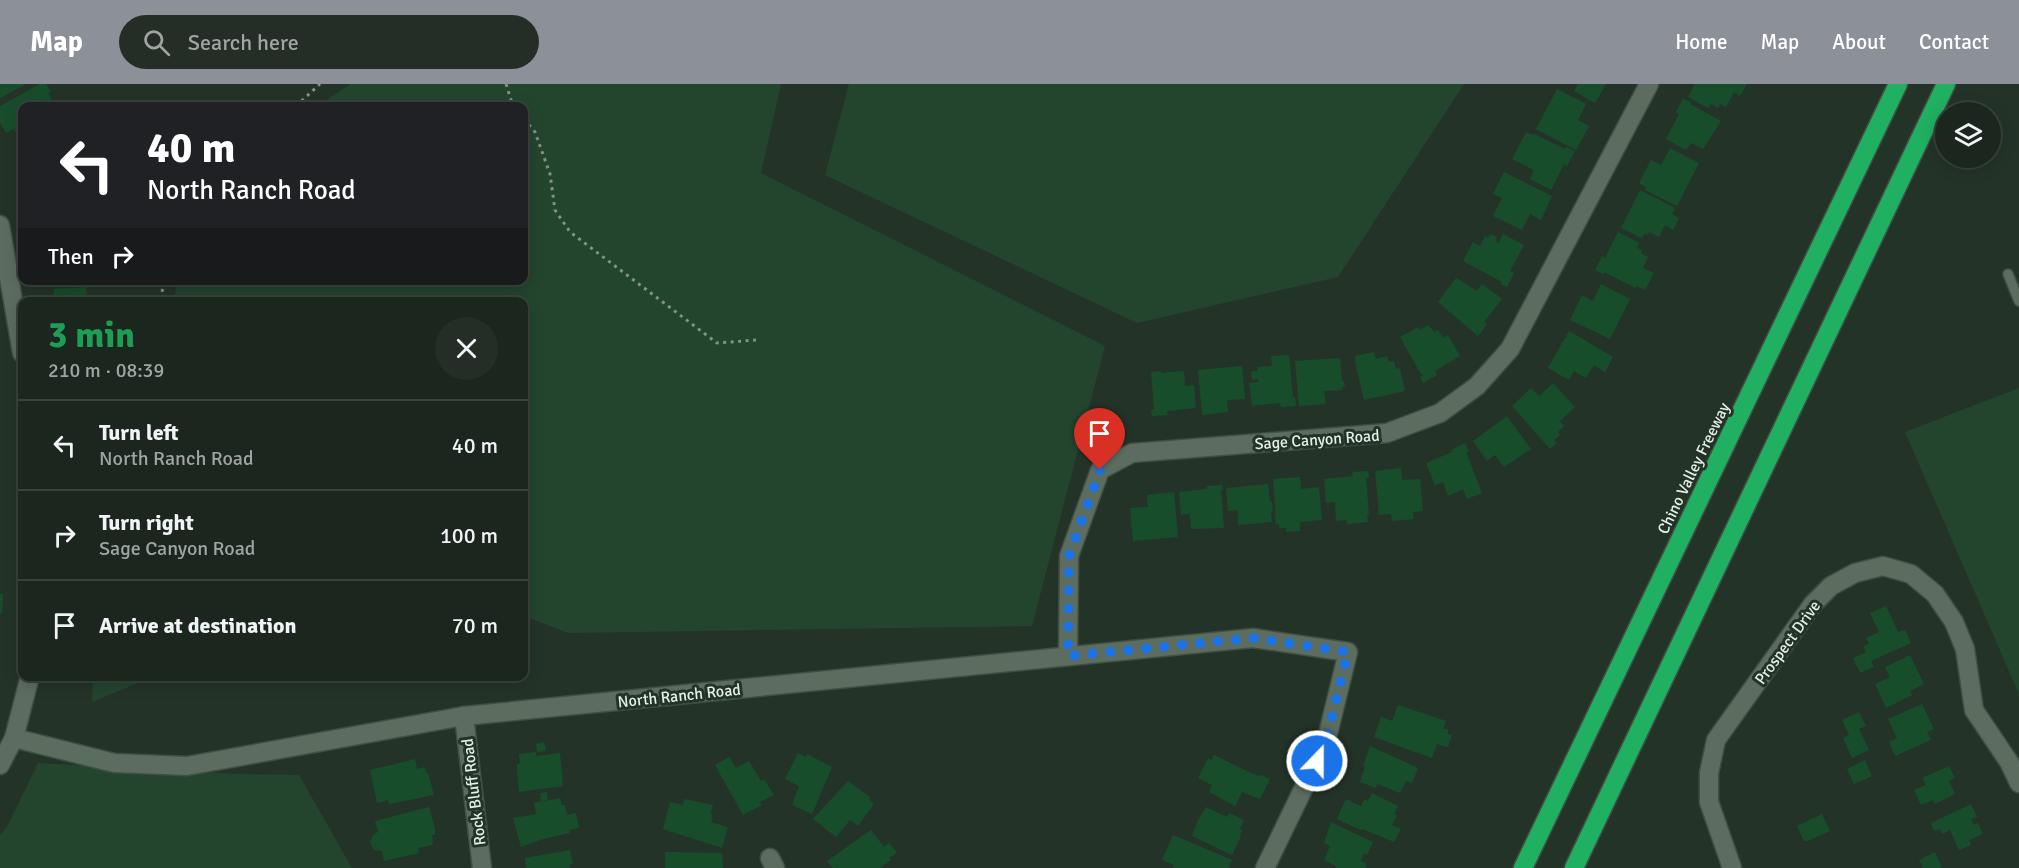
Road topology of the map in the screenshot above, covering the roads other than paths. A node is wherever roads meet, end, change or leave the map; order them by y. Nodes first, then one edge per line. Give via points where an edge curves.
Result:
1 (1649, 84) edge
2 (1898, 84) edge
3 (1946, 84) edge
4 (0, 225) edge
5 (2008, 274) dead end
6 (2019, 301) edge
7 (18, 330) edge
8 (1068, 656) junction
9 (29, 681) edge
10 (464, 716) junction
11 (14, 738) junction
12 (0, 765) edge
13 (2019, 783) edge
14 (482, 868) edge
15 (1265, 868) edge
16 (1523, 868) edge
17 (1574, 868) edge
18 (1732, 868) edge

1 - 8 street, Sage Canyon Road via 1510,349 1477,386 1440,413 1387,433 1132,453 1100,470 1069,556
2 - 16 highway, Chino Valley Freeway
3 - 17 highway
4 - 7 street
5 - 6 lane
8 - 10 street, North Ranch Road
8 - 15 street, North Ranch Road via 1253,638 1348,652 1326,742
9 - 11 street
10 - 11 street, North Ranch Road via 187,766 114,763
10 - 14 street, Rock Bluff Road
11 - 12 street
13 - 18 street, Prospect Drive via 1974,710 1965,650 1954,622 1935,594 1911,574 1883,566 1855,573 1831,586 1813,604 1716,740 1709,773 1709,802

